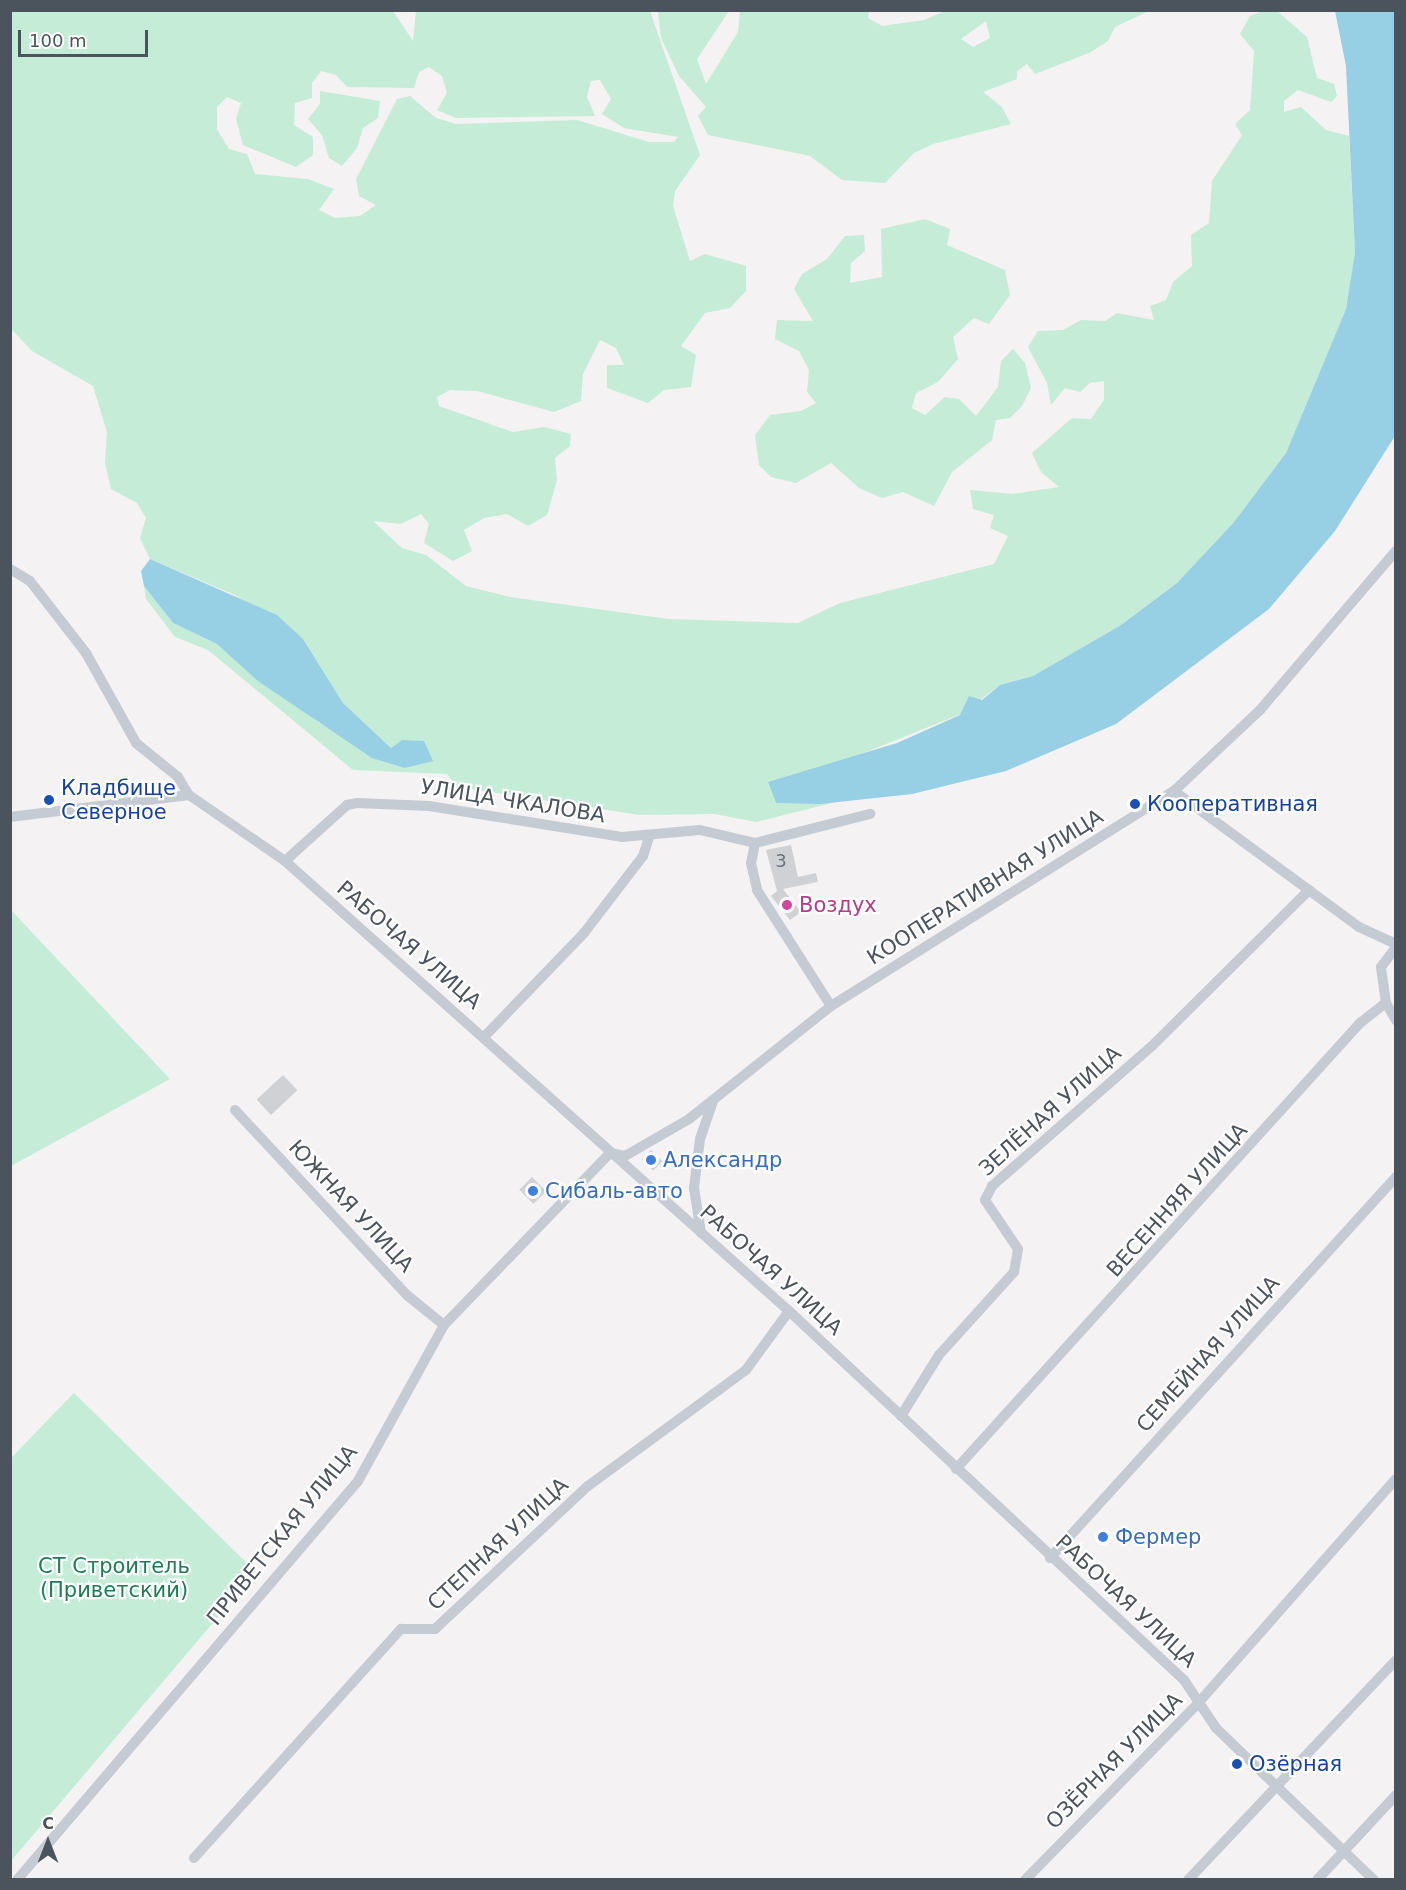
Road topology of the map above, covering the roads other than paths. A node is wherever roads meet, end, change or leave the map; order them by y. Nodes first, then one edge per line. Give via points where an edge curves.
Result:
1 (1395, 551) edge
2 (10, 569) edge
3 (1174, 791) junction
4 (189, 795) junction
5 (870, 814) dead end
6 (10, 817) edge
7 (648, 837) junction
8 (755, 843) junction
9 (285, 861) junction
10 (1309, 890) junction
11 (1395, 945) edge
12 (1386, 1003) junction
13 (831, 1006) junction
14 (1395, 1020) edge
15 (484, 1036) junction
16 (714, 1101) junction
17 (235, 1110) dead end
18 (610, 1153) junction
19 (1395, 1177) edge
20 (701, 1233) junction
21 (789, 1311) junction
22 (444, 1325) junction
23 (901, 1416) junction
24 (956, 1469) junction
25 (1395, 1479) edge
26 (1050, 1558) junction
27 (1395, 1660) edge
28 (1200, 1701) junction
29 (1276, 1789) junction
30 (1395, 1795) edge
31 (1344, 1851) junction
32 (194, 1858) dead end
33 (17, 1880) edge
34 (1025, 1880) edge
35 (1188, 1880) edge
36 (1317, 1880) edge
37 (1374, 1880) edge

1 - 3 street, КООПЕРАТИВНАЯ УЛИЦА via 1260,710
2 - 4 street, РАБОЧАЯ УЛИЦА via 30,581 86,653 136,743 178,777
3 - 10 street
3 - 13 street, КООПЕРАТИВНАЯ УЛИЦА
4 - 6 street
4 - 9 street, РАБОЧАЯ УЛИЦА
5 - 8 street, УЛИЦА ЧКАЛОВА
7 - 8 street, УЛИЦА ЧКАЛОВА via 700,830
7 - 9 street, УЛИЦА ЧКАЛОВА via 370,802 347,805
7 - 15 street via 643,856 584,933
8 - 13 street via 751,863 757,890
9 - 15 street, РАБОЧАЯ УЛИЦА
10 - 11 street via 1359,927
10 - 23 street, ЗЕЛЁНАЯ УЛИЦА via 1151,1047 992,1186 985,1200 1018,1250 1014,1272 939,1355
11 - 12 street via 1382,967
12 - 14 street
12 - 24 street, ВЕСЕННЯЯ УЛИЦА via 1360,1023
13 - 16 street, КООПЕРАТИВНАЯ УЛИЦА
15 - 18 street, РАБОЧАЯ УЛИЦА
16 - 18 street, КООПЕРАТИВНАЯ УЛИЦА via 626,1156
16 - 20 street via 700,1139 694,1188
17 - 22 street, ЮЖНАЯ УЛИЦА via 408,1296
18 - 20 street, РАБОЧАЯ УЛИЦА
18 - 22 street, ПРИВЕТСКАЯ УЛИЦА
19 - 26 street, СЕМЕЙНАЯ УЛИЦА
20 - 21 street, РАБОЧАЯ УЛИЦА
21 - 23 street, РАБОЧАЯ УЛИЦА
21 - 32 street, СТЕПНАЯ УЛИЦА via 746,1370 588,1486 435,1629 401,1629
22 - 33 street, ПРИВЕТСКАЯ УЛИЦА via 358,1481
23 - 24 street, РАБОЧАЯ УЛИЦА
24 - 26 street, РАБОЧАЯ УЛИЦА
25 - 28 street, ОЗЁРНАЯ УЛИЦА
26 - 28 street, РАБОЧАЯ УЛИЦА
27 - 29 street
28 - 29 street, РАБОЧАЯ УЛИЦА via 1216,1728
28 - 34 street, ОЗЁРНАЯ УЛИЦА
29 - 31 street, РАБОЧАЯ УЛИЦА
29 - 35 street
30 - 31 street
31 - 36 street
31 - 37 street, РАБОЧАЯ УЛИЦА

